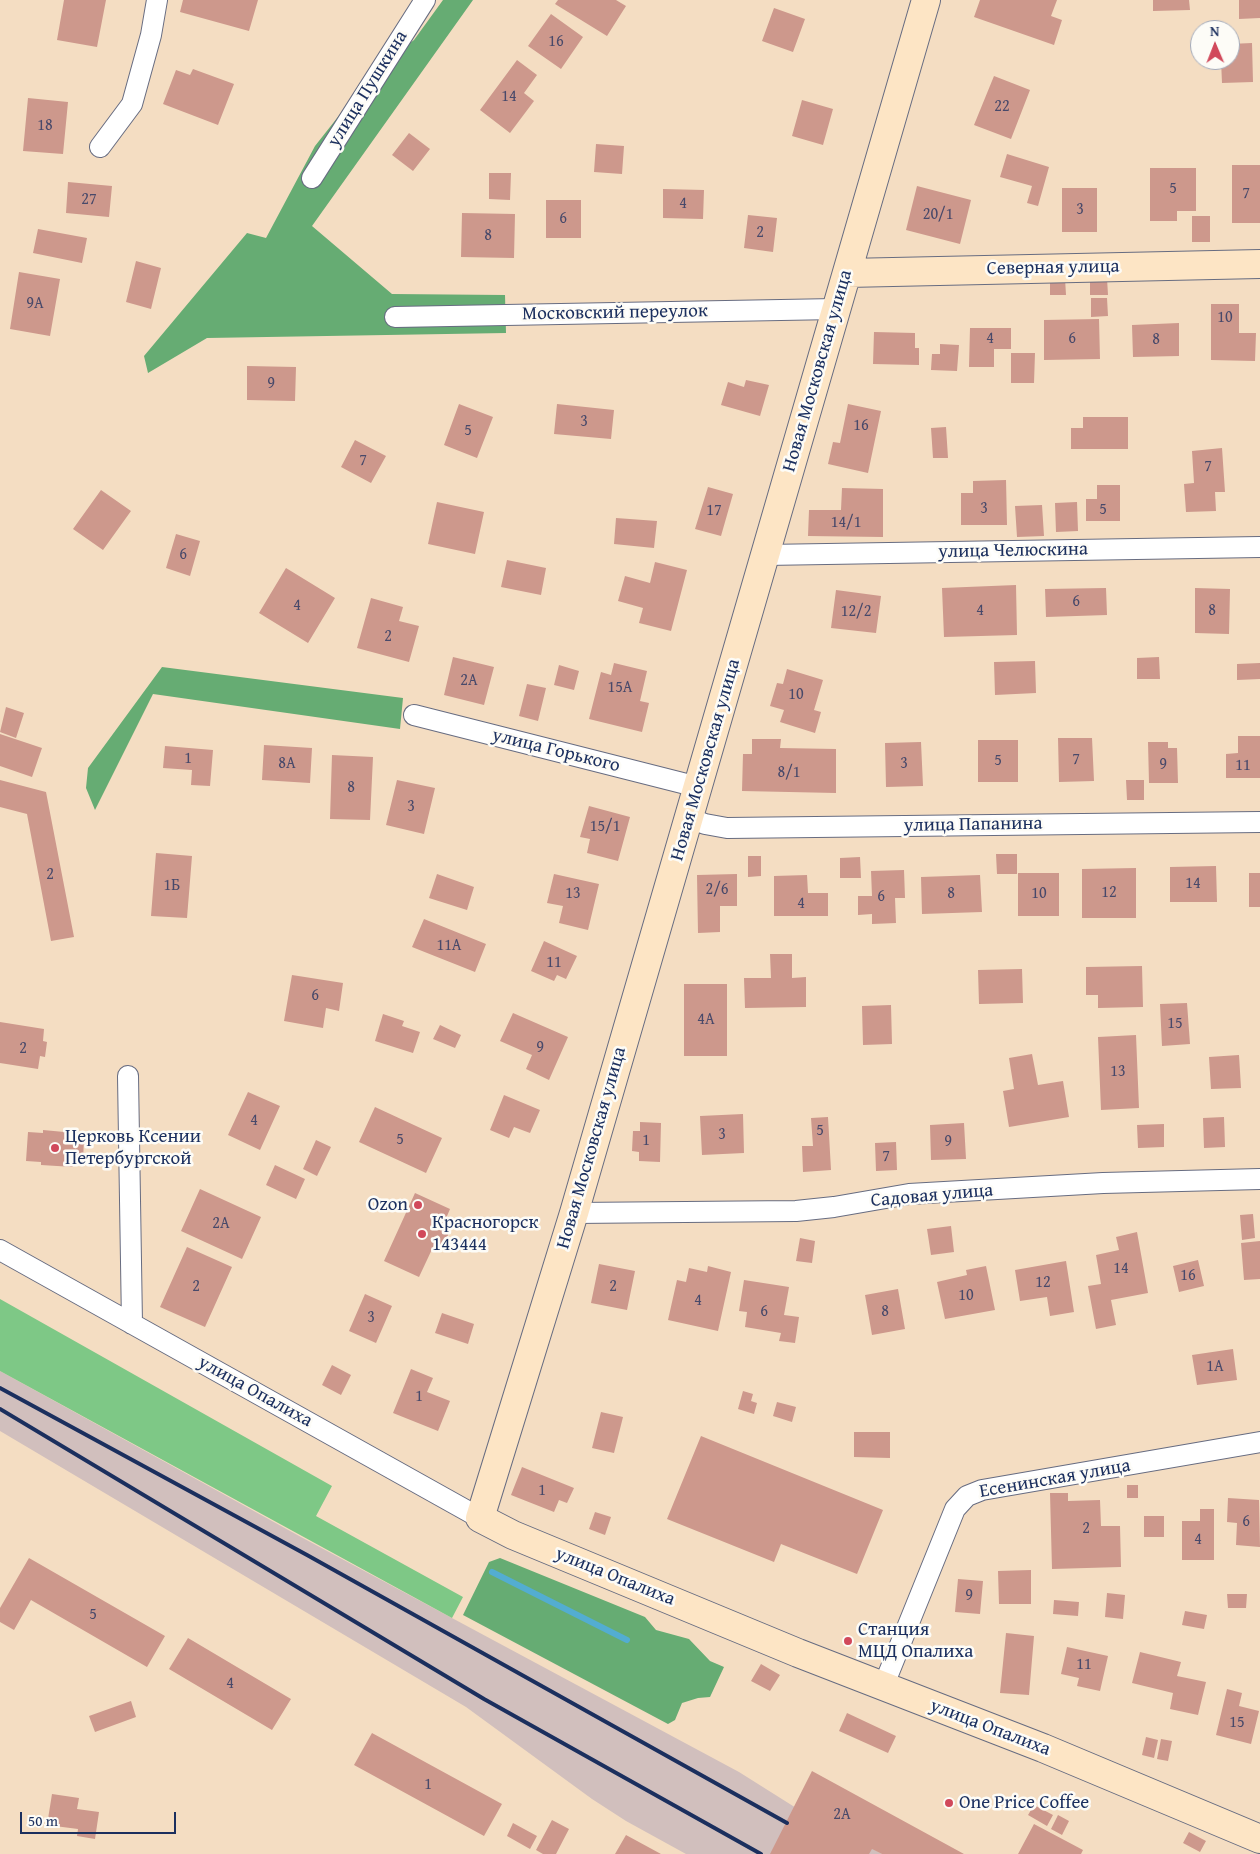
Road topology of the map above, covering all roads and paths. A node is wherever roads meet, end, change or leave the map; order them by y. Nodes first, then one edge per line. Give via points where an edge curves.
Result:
1 (157, 0) edge
2 (425, 0) edge
3 (926, 0) edge
4 (100, 147) dead end
5 (312, 178) dead end
6 (1260, 264) edge
7 (847, 273) junction
8 (836, 309) junction
9 (395, 317) dead end
10 (1260, 547) edge
11 (765, 555) junction
12 (414, 716) dead end
13 (698, 787) junction
14 (689, 818) junction
15 (1260, 822) edge
16 (128, 1076) dead end
17 (1260, 1179) edge
18 (574, 1212) junction
19 (0, 1250) edge
20 (132, 1324) junction
21 (1260, 1442) edge
22 (480, 1518) junction
23 (883, 1687) junction
24 (1260, 1839) edge

1 - 4 street via 132,104
2 - 5 street, улица Пушкина
3 - 7 street, Новая Московская улица
6 - 7 street, Северная улица
7 - 8 street, Новая Московская улица
8 - 9 street, Московский переулок
8 - 11 street, Новая Московская улица
10 - 11 street, улица Челюскина
11 - 13 street, Новая Московская улица
12 - 13 street, улица Горького
13 - 14 street, Новая Московская улица
14 - 15 street, улица Папанина via 727,828
14 - 18 street, Новая Московская улица
16 - 20 street
17 - 18 street, Садовая улица via 1103,1183 909,1194 796,1211
18 - 22 street, Новая Московская улица
19 - 20 street, улица Опалиха
20 - 22 street, улица Опалиха
21 - 23 street, Есенинская улица via 982,1490 967,1496 955,1509
22 - 23 street, улица Опалиха via 513,1535
23 - 24 street, улица Опалиха via 1042,1748

